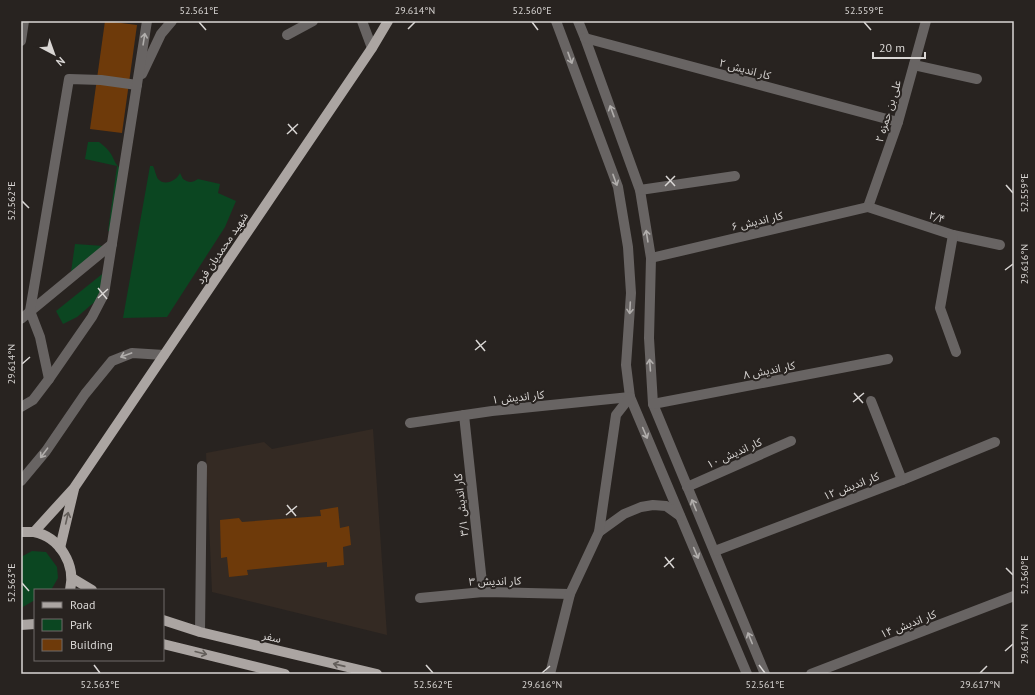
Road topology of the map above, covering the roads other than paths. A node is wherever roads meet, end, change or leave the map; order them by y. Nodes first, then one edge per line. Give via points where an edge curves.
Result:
1 (24, 21) edge
2 (147, 21) edge
3 (172, 21) edge
4 (313, 21) edge
5 (362, 21) edge
6 (388, 21) edge
7 (556, 21) edge
8 (578, 21) edge
9 (926, 21) edge
10 (287, 36) dead end
11 (586, 38) junction
12 (21, 41) edge
13 (372, 48) junction
14 (914, 65) junction
15 (977, 79) dead end
16 (137, 85) junction
17 (898, 122) junction
18 (735, 176) dead end
19 (640, 190) junction
20 (868, 207) junction
21 (953, 235) junction
22 (112, 244) junction
23 (1000, 245) dead end
24 (651, 258) junction
25 (30, 311) junction
26 (21, 319) edge
27 (956, 352) dead end
28 (164, 355) junction
29 (888, 359) dead end
30 (49, 379) junction
31 (630, 397) junction
32 (871, 401) dead end
33 (653, 404) junction
34 (21, 407) edge
35 (464, 416) junction
36 (410, 422) dead end
37 (791, 441) dead end
38 (995, 442) dead end
39 (202, 466) dead end
40 (902, 480) junction
41 (21, 481) edge
42 (687, 487) junction
43 (74, 488) junction
44 (681, 517) junction
45 (21, 532) edge
46 (34, 532) junction
47 (599, 532) junction
48 (60, 548) junction
49 (715, 551) junction
50 (72, 578) junction
51 (70, 589) edge
52 (90, 589) edge
53 (483, 592) junction
54 (570, 594) junction
55 (1014, 596) edge
56 (420, 598) dead end
57 (164, 620) edge
58 (34, 624) edge
59 (21, 625) edge
60 (200, 632) junction
61 (164, 644) edge
62 (285, 674) edge
63 (377, 674) edge
64 (550, 674) edge
65 (747, 674) edge
66 (765, 674) edge
67 (811, 674) edge

1 - 12 street
16 -> 2 street
3 - 16 street via 161,34
4 - 10 street
5 - 13 street
6 - 13 main road, شهید محمدیان فرد
7 -> 31 street via 618,187 628,247 631,293 626,365
8 - 11 street
9 - 14 street, ۲ علی بن حمزه
11 - 17 street, ۲ کار اندیش
19 -> 11 street
13 - 28 main road, شهید محمدیان فرد
14 - 15 street
14 - 17 street, ۲ علی بن حمزه
16 - 22 street
16 - 25 street via 69,79
17 - 20 street, ۲ علی بن حمزه
18 - 19 street
24 -> 19 street
20 - 21 street, ۲/۴
20 - 24 street, ۶ کار اندیش
21 - 23 street, ۲/۴
21 - 27 street via 940,308
22 - 25 street
22 - 30 street via 104,294 92,317
33 -> 24 street via 649,338
25 - 26 street
25 - 30 street via 40,337
28 -> 41 street via 132,353 112,361
28 - 43 main road, شهید محمدیان فرد
29 - 33 street, ۸ کار اندیش
30 - 34 street via 33,400
31 - 35 street, ۱ کار اندیش
31 -> 44 street
31 - 47 street via 616,415
32 - 40 street
33 - 42 street
35 - 36 street, ۱ کار اندیش
35 - 53 street, ۳/۱ کار اندیش
37 - 42 street, ۱۰ کار اندیش
38 - 40 street, ۱۲ کار اندیش
39 - 60 street
40 - 49 street, ۱۲ کار اندیش
49 -> 42 street
43 - 46 main road
48 -> 43 main road
44 - 47 street via 666,506 654,505 624,514
44 -> 65 street
45 - 46 main road
46 - 48 main road via 49,538
47 - 54 street
48 - 50 main road via 69,562
66 -> 49 street
50 - 51 main road
50 - 52 main road
53 - 54 street, ۳ کار اندیش
53 - 56 street, ۳ کار اندیش
54 - 64 street
55 - 67 street, ۱۴ کار اندیش
57 - 60 main road, سفر
58 - 59 main road
63 -> 60 main road, سفر
61 -> 62 main road

